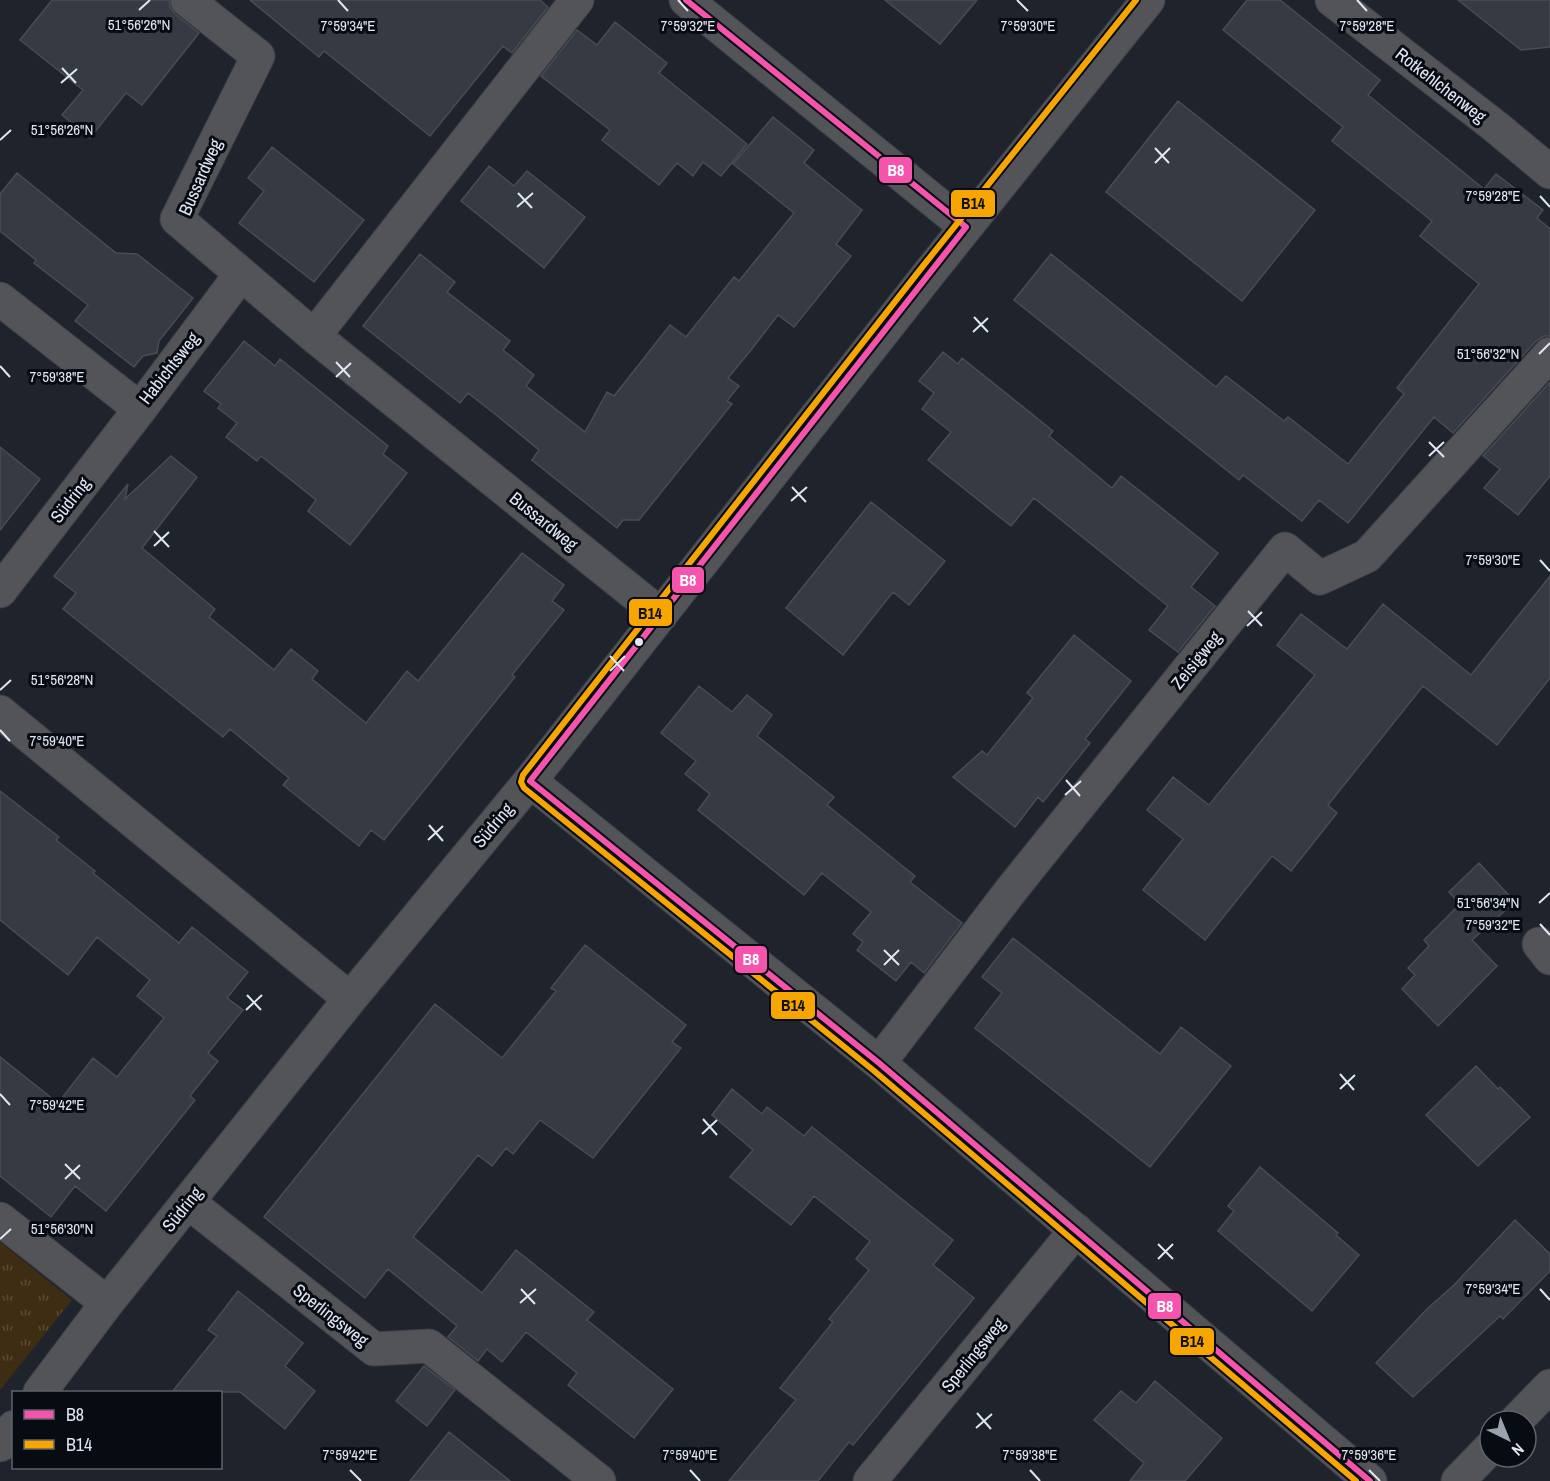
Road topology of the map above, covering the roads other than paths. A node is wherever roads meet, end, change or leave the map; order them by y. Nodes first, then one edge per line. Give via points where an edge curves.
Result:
1 (187, 0) edge
2 (577, 0) edge
3 (686, 0) edge
4 (1148, 0) edge
5 (1332, 0) edge
6 (1550, 172) edge
7 (966, 227) junction
8 (241, 274) junction
9 (0, 299) edge
10 (314, 336) junction
11 (1550, 354) edge
12 (140, 409) junction
13 (0, 591) edge
14 (661, 615) junction
15 (0, 712) edge
16 (530, 781) junction
17 (350, 999) junction
18 (879, 1063) junction
19 (188, 1202) junction
20 (0, 1219) edge
21 (1076, 1230) junction
22 (106, 1304) junction
23 (1550, 1386) edge
24 (41, 1391) edge
25 (1528, 1409) edge
26 (12, 1431) edge
27 (0, 1446) edge
28 (1478, 1460) edge
29 (599, 1481) edge
30 (870, 1481) edge
31 (1370, 1481) edge
32 (1458, 1481) edge

1 - 8 street, Bussardweg via 258,56 177,219
2 - 10 street
3 - 7 street
4 - 7 street, Südring
5 - 6 street, Rotkehlchenweg
7 - 14 street, Südring
8 - 10 street, Bussardweg
8 - 12 street, Habichtsweg
9 - 12 street, Habichtsweg
10 - 14 street, Bussardweg
11 - 18 street, Zeisigweg via 1368,556 1320,578 1285,549 1012,889
12 - 13 street, Südring
14 - 16 street, Südring
15 - 17 street
16 - 17 street, Südring
16 - 18 street
17 - 19 street, Südring
18 - 21 street
19 - 22 street, Südring
19 - 29 street, Sperlingsweg via 374,1349 429,1346
20 - 22 street
21 - 30 street, Sperlingsweg
21 - 31 street
22 - 24 street, Südring
23 - 25 street
26 - 27 street
28 - 32 street

